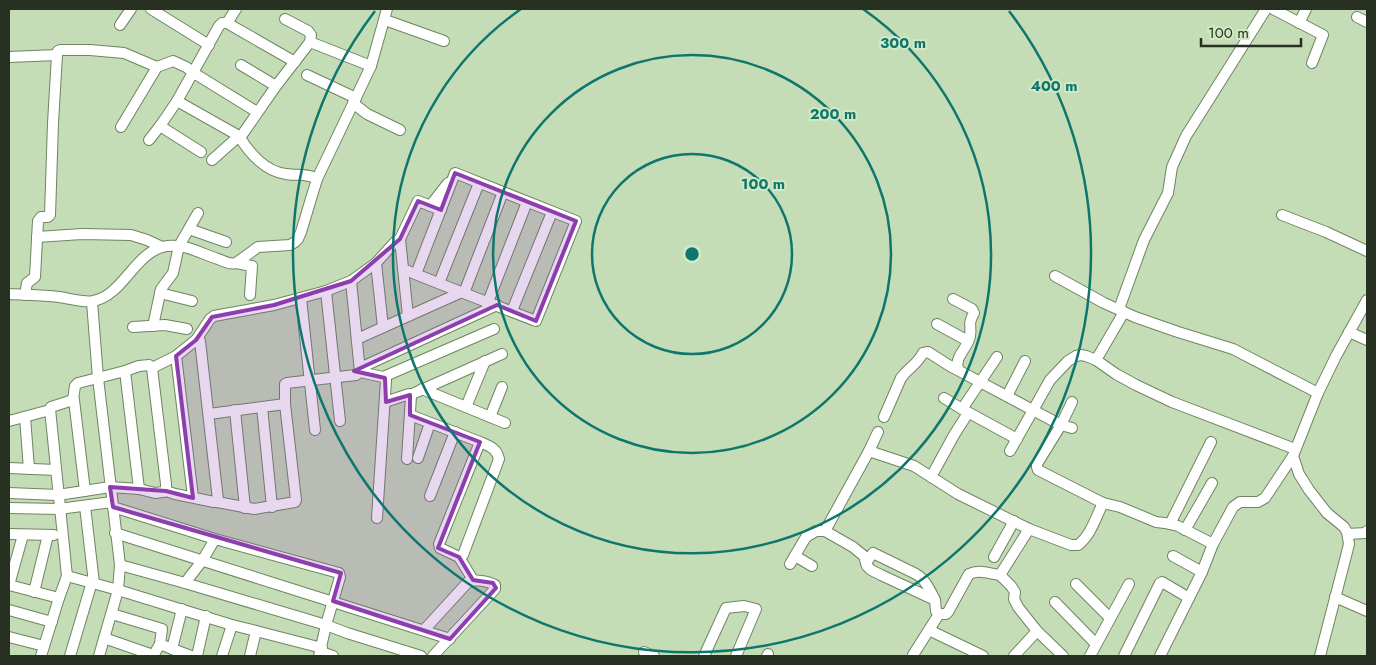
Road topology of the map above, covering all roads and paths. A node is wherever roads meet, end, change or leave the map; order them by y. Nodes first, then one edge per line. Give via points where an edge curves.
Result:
1 (130, 9) edge
2 (151, 9) edge
3 (236, 9) edge
4 (388, 9) edge
5 (1266, 9) edge
6 (1273, 9) edge
7 (1306, 9) edge
8 (1357, 17) dead end
9 (285, 19) dead end
10 (385, 20) junction
11 (1367, 22) edge
12 (227, 23) junction
13 (1299, 23) junction
14 (120, 25) dead end
15 (444, 41) dead end
16 (310, 42) junction
17 (209, 45) junction
18 (57, 55) junction
19 (9, 56) edge
20 (296, 62) junction
21 (1312, 63) dead end
22 (241, 65) dead end
23 (371, 66) junction
24 (157, 67) junction
25 (192, 72) junction
26 (306, 75) dead end
27 (276, 86) junction
28 (176, 101) junction
29 (355, 101) junction
30 (257, 112) junction
31 (160, 126) junction
32 (121, 127) dead end
33 (400, 130) dead end
34 (239, 136) junction
35 (149, 140) dead end
36 (201, 152) dead end
37 (212, 160) dead end
38 (455, 173) junction
39 (317, 179) junction
40 (479, 183) junction
41 (503, 192) junction
42 (527, 202) junction
43 (430, 206) junction
44 (441, 210) junction
45 (552, 212) junction
46 (198, 213) dead end
47 (1282, 215) dead end
48 (189, 229) junction
49 (37, 237) junction
50 (400, 239) junction
51 (226, 242) dead end
52 (179, 246) junction
53 (162, 247) junction
54 (1367, 251) edge
55 (236, 263) junction
56 (376, 263) junction
57 (403, 269) junction
58 (416, 274) junction
59 (1055, 276) dead end
60 (351, 281) junction
61 (439, 283) junction
62 (326, 291) junction
63 (463, 292) junction
64 (9, 294) edge
65 (160, 294) junction
66 (26, 295) junction
67 (250, 295) dead end
68 (301, 298) junction
69 (953, 299) dead end
70 (1367, 300) edge
71 (192, 301) dead end
72 (92, 302) junction
73 (492, 304) junction
74 (1122, 310) junction
75 (512, 311) junction
76 (408, 316) junction
77 (937, 324) dead end
78 (153, 326) junction
79 (133, 327) dead end
80 (383, 327) junction
81 (187, 329) dead end
82 (494, 329) dead end
83 (1349, 332) junction
84 (357, 339) junction
85 (196, 340) junction
86 (1367, 340) edge
87 (968, 341) junction
88 (502, 354) dead end
89 (176, 356) junction
90 (997, 357) dead end
91 (1096, 360) junction
92 (485, 361) junction
93 (1025, 361) dead end
94 (152, 368) junction
95 (958, 369) junction
96 (125, 371) junction
97 (369, 373) junction
98 (336, 377) junction
99 (451, 377) junction
100 (98, 378) junction
101 (310, 380) junction
102 (981, 382) junction
103 (502, 387) dead end
104 (422, 390) junction
105 (1318, 393) junction
106 (410, 395) junction
107 (1007, 396) junction
108 (442, 398) junction
109 (944, 398) dead end
110 (74, 400) junction
111 (385, 402) junction
112 (1072, 402) dead end
113 (285, 404) junction
114 (262, 407) junction
115 (466, 407) junction
116 (50, 410) junction
117 (235, 410) junction
118 (1034, 410) junction
119 (965, 411) junction
120 (208, 414) junction
121 (410, 415) junction
122 (25, 417) junction
123 (490, 417) junction
124 (884, 417) dead end
125 (340, 421) dead end
126 (9, 422) edge
127 (430, 422) junction
128 (505, 422) dead end
129 (1062, 424) junction
130 (1072, 428) dead end
131 (314, 430) dead end
132 (455, 432) junction
133 (878, 432) dead end
134 (1017, 439) junction
135 (480, 442) junction
136 (1211, 442) dead end
137 (869, 451) junction
138 (1010, 452) dead end
139 (1294, 453) junction
140 (418, 458) dead end
141 (407, 459) dead end
142 (9, 468) edge
143 (29, 469) junction
144 (56, 470) junction
145 (931, 477) junction
146 (1212, 483) dead end
147 (110, 488) junction
148 (139, 490) junction
149 (85, 491) junction
150 (166, 491) junction
151 (9, 493) edge
152 (58, 496) junction
153 (430, 496) dead end
154 (193, 497) junction
155 (217, 502) junction
156 (112, 503) junction
157 (1103, 503) junction
158 (85, 506) junction
159 (272, 507) junction
160 (9, 508) edge
161 (245, 508) junction
162 (59, 509) junction
163 (377, 518) dead end
164 (1014, 522) junction
165 (1170, 524) junction
166 (1029, 529) junction
167 (1185, 530) junction
168 (824, 531) junction
169 (1367, 531) edge
170 (115, 533) junction
171 (9, 534) edge
172 (1348, 534) junction
173 (23, 535) junction
174 (48, 535) junction
175 (62, 535) junction
176 (215, 539) junction
177 (1213, 544) junction
178 (1173, 556) dead end
179 (459, 557) junction
180 (994, 557) dead end
181 (202, 562) junction
182 (866, 563) junction
183 (120, 565) junction
184 (812, 566) dead end
185 (900, 566) junction
186 (1202, 572) junction
187 (916, 574) junction
188 (1000, 575) junction
189 (67, 576) junction
190 (473, 580) junction
191 (892, 580) junction
192 (93, 582) junction
193 (185, 583) junction
194 (1076, 584) dead end
195 (1129, 584) dead end
196 (9, 585) edge
197 (909, 588) junction
198 (118, 590) junction
199 (34, 592) junction
200 (1335, 597) junction
201 (59, 598) junction
202 (1189, 598) junction
203 (935, 600) junction
204 (333, 601) junction
205 (1056, 602) dead end
206 (182, 609) junction
207 (9, 610) edge
208 (1367, 611) edge
209 (112, 614) junction
210 (939, 614) junction
211 (206, 616) junction
212 (1110, 618) junction
213 (52, 622) junction
214 (232, 625) junction
215 (326, 625) junction
216 (424, 630) junction
217 (256, 631) junction
218 (1037, 631) junction
219 (933, 632) dead end
220 (9, 637) edge
221 (104, 638) junction
222 (450, 638) junction
223 (160, 644) junction
224 (1096, 644) junction
225 (172, 649) junction
226 (43, 651) edge
227 (321, 652) edge
228 (644, 652) dead end
229 (913, 655) dead end
230 (70, 656) edge
231 (99, 656) edge
232 (153, 656) edge
233 (191, 656) edge
234 (197, 656) edge
235 (222, 656) edge
236 (250, 656) edge
237 (333, 656) edge
238 (421, 656) edge
239 (433, 656) edge
240 (654, 656) edge
241 (704, 656) edge
242 (736, 656) edge
243 (983, 656) edge
244 (1016, 656) edge
245 (1063, 656) edge
246 (1090, 656) edge
247 (1124, 656) edge
248 (1160, 656) edge
249 (1320, 656) edge

1 - 14 street
2 - 17 street
3 - 12 street
4 - 10 street
5 - 74 street via 1186,136 1172,167 1168,194 1144,240
6 - 13 street
7 - 13 street
8 - 11 street
9 - 16 street via 308,31
10 - 15 street
10 - 23 street
12 - 17 street via 221,24
12 - 20 street
13 - 21 street via 1323,35
16 - 20 street
16 - 23 street
17 - 25 street
18 - 19 street
18 - 24 street via 59,51 67,50 118,52
18 - 49 street via 50,215 38,219
20 - 27 street
22 - 27 street
23 - 29 street
24 - 25 street via 176,61
24 - 32 street
25 - 28 street
25 - 30 street
26 - 29 street
27 - 30 street
28 - 31 street
28 - 34 street
29 - 33 street via 376,120
29 - 39 street
30 - 34 street
31 - 35 street
31 - 36 street
34 - 37 street
34 - 39 street via 251,154 270,168
38 - 40 street
38 - 43 street
38 - 44 street
39 - 55 street via 295,242 258,247
40 - 41 street
40 - 61 street
41 - 42 street
41 - 63 street
42 - 45 street
42 - 73 street
43 - 44 street
43 - 50 street via 418,200
44 - 58 street
45 - 75 street
45 - 75 street via 576,221 536,321
46 - 48 street
47 - 54 street
48 - 51 street
48 - 52 street
49 - 53 street via 131,235
49 - 66 street via 35,277 27,283
50 - 56 street
50 - 57 street
52 - 53 street
52 - 55 street
52 - 65 street via 173,273
53 - 72 street via 147,256 111,292
55 - 67 street via 252,266
56 - 60 street
56 - 80 street
57 - 58 street
57 - 76 street
58 - 61 street
59 - 74 street
60 - 62 street
60 - 84 street
61 - 63 street
62 - 68 street
62 - 98 street
63 - 73 street
63 - 76 street
64 - 66 street
65 - 71 street
65 - 78 street
66 - 72 street
68 - 85 street via 214,316
68 - 101 street
69 - 87 street via 974,313
70 - 83 street
72 - 100 street
73 - 75 street
73 - 97 street
74 - 91 street
74 - 105 street via 1233,349
76 - 80 street
77 - 87 street
78 - 79 street
78 - 81 street
80 - 84 street
82 - 97 street
83 - 86 street
83 - 105 street
84 - 97 street
85 - 89 street
85 - 120 street via 200,342
87 - 95 street via 959,358
88 - 92 street
89 - 94 street
89 - 154 street
90 - 102 street
91 - 118 street via 1081,355 1068,361 1050,380
91 - 139 street via 1145,390
92 - 99 street
92 - 115 street
93 - 107 street
94 - 96 street via 144,365
94 - 150 street
95 - 102 street
95 - 124 street via 928,352 923,353 918,363 901,378
96 - 100 street
96 - 148 street
97 - 98 street
97 - 111 street via 386,380
98 - 101 street
98 - 125 street
99 - 104 street
99 - 108 street
100 - 110 street via 77,383
100 - 147 street
101 - 113 street via 285,384
101 - 131 street
102 - 107 street
102 - 119 street
103 - 123 street
104 - 106 street
104 - 108 street
105 - 139 street
106 - 111 street
106 - 121 street
107 - 118 street
108 - 115 street
109 - 119 street
110 - 116 street
110 - 149 street
111 - 163 street
112 - 129 street
113 - 114 street
113 - 159 street via 296,500
114 - 117 street
114 - 159 street
115 - 123 street
116 - 122 street
116 - 144 street
117 - 120 street
117 - 161 street
118 - 129 street
118 - 134 street
119 - 134 street
119 - 145 street
120 - 155 street
121 - 127 street
121 - 141 street
122 - 126 street
122 - 143 street
123 - 128 street
127 - 132 street
127 - 140 street
129 - 130 street
129 - 157 street via 1038,462 1037,469
132 - 135 street
132 - 153 street
133 - 137 street
134 - 138 street
135 - 179 street via 439,546
135 - 179 street via 496,449 499,459 464,555
136 - 165 street
137 - 145 street via 914,466
137 - 168 street
139 - 172 street via 1299,474 1312,495
139 - 177 street via 1265,498 1258,502 1240,502 1233,507
142 - 143 street
143 - 144 street
144 - 152 street
145 - 164 street
146 - 167 street
147 - 148 street
147 - 149 street
147 - 156 street
148 - 150 street
149 - 152 street
150 - 154 street
151 - 152 street
152 - 162 street
154 - 155 street
155 - 161 street
156 - 158 street
156 - 170 street
156 - 176 street
157 - 165 street
157 - 166 street via 1090,530 1078,545
158 - 162 street
158 - 192 street
159 - 161 street
160 - 162 street
162 - 175 street
164 - 166 street
164 - 180 street
165 - 167 street
166 - 188 street
167 - 177 street
168 - 182 street via 864,556
168 - 184 street via 809,534 792,560
169 - 172 street
170 - 181 street
170 - 183 street
171 - 173 street
172 - 200 street via 1349,544
173 - 174 street
173 - 196 street
174 - 175 street
174 - 199 street
175 - 189 street
176 - 181 street
176 - 204 street via 338,572 340,577
177 - 186 street
178 - 186 street
179 - 190 street
181 - 193 street
181 - 204 street
182 - 185 street via 873,553
182 - 191 street via 871,570
183 - 193 street
183 - 198 street
185 - 187 street
185 - 191 street
186 - 202 street
187 - 197 street
187 - 203 street via 925,582
188 - 210 street via 969,574 948,612
188 - 218 street via 1015,592 1018,607
189 - 192 street
189 - 201 street
190 - 216 street via 465,583
190 - 222 street via 493,583 496,589
191 - 197 street
192 - 198 street
192 - 230 street
193 - 215 street
194 - 212 street
195 - 212 street
196 - 199 street
197 - 203 street
198 - 206 street
198 - 209 street
199 - 201 street
200 - 208 street
200 - 249 street
201 - 213 street
202 - 247 street via 1160,583
202 - 248 street
203 - 210 street
204 - 215 street
204 - 216 street
205 - 224 street
206 - 211 street
206 - 225 street
207 - 213 street
209 - 221 street
209 - 223 street via 161,628
210 - 229 street
211 - 214 street
211 - 234 street
212 - 224 street
213 - 226 street
214 - 217 street
214 - 235 street
215 - 227 street
215 - 238 street
216 - 222 street
217 - 227 street
217 - 236 street
218 - 244 street
218 - 245 street
219 - 243 street
220 - 226 street
221 - 231 street
221 - 232 street
222 - 239 street
223 - 225 street
223 - 232 street
224 - 246 street
225 - 233 street
227 - 237 street
228 - 240 street
241 - 242 street via 726,608 744,606 756,610

